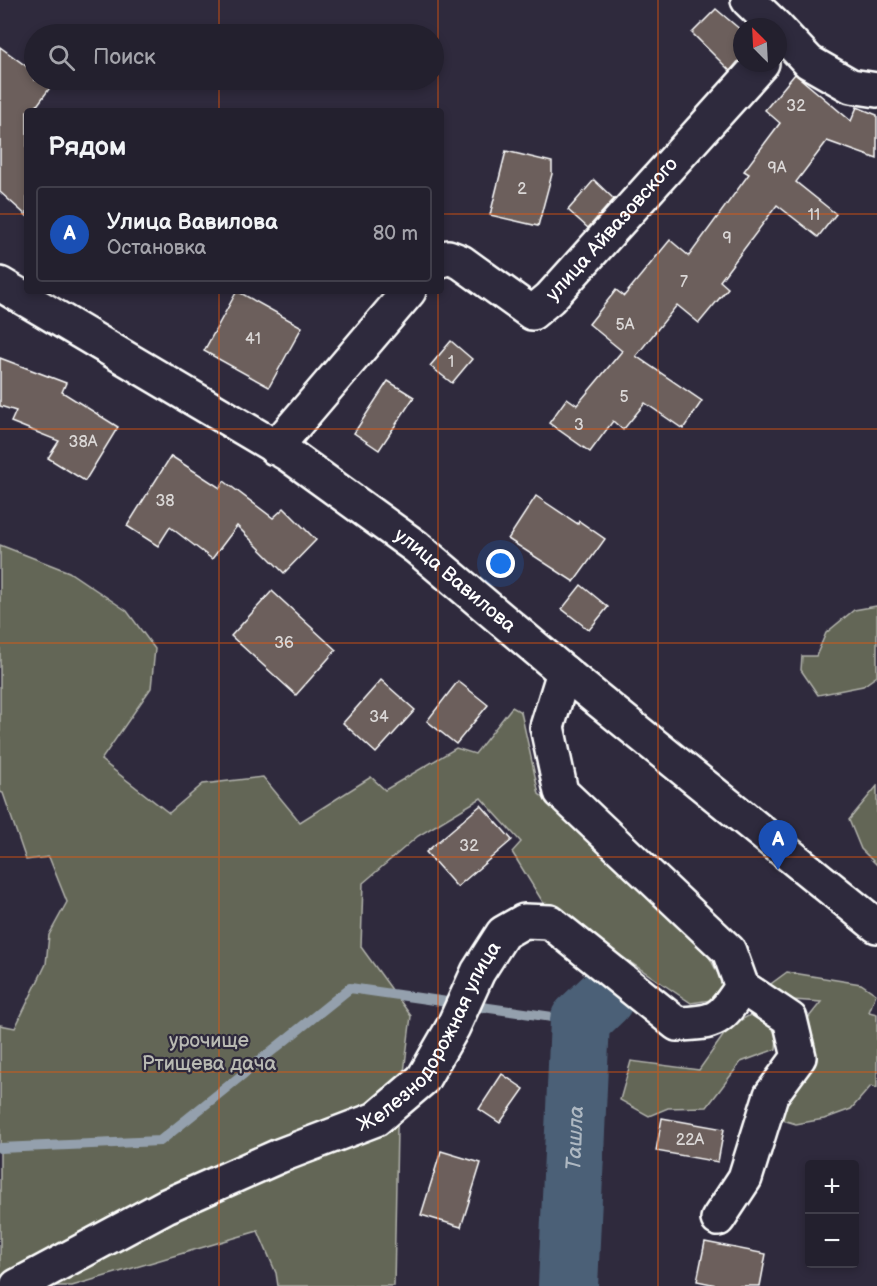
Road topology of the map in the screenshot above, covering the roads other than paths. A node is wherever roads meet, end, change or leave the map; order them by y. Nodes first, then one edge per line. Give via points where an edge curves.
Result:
1 (787, 39) edge
2 (754, 72) edge
3 (877, 90) edge
4 (444, 259) edge
5 (0, 284) edge
6 (406, 294) edge
7 (275, 448) junction
8 (564, 672) junction
9 (877, 927) edge
10 (742, 987) junction
11 (718, 1220) dead end
12 (17, 1286) edge

1 - 3 street via 809,62 851,86
2 - 4 street, улица Айвазовского via 550,298 532,313 461,262
5 - 7 street, улица Вавилова
6 - 7 street
7 - 8 street, улица Вавилова via 416,547
8 - 9 street, улица Вавилова
8 - 10 street via 547,727 561,792 729,951
10 - 11 street via 790,1020 799,1057 771,1095 745,1178
10 - 12 street, Железнодорожная улица via 724,1014 702,1023 676,1024 550,922 524,921 503,933 478,972 423,1079 376,1119 166,1206

